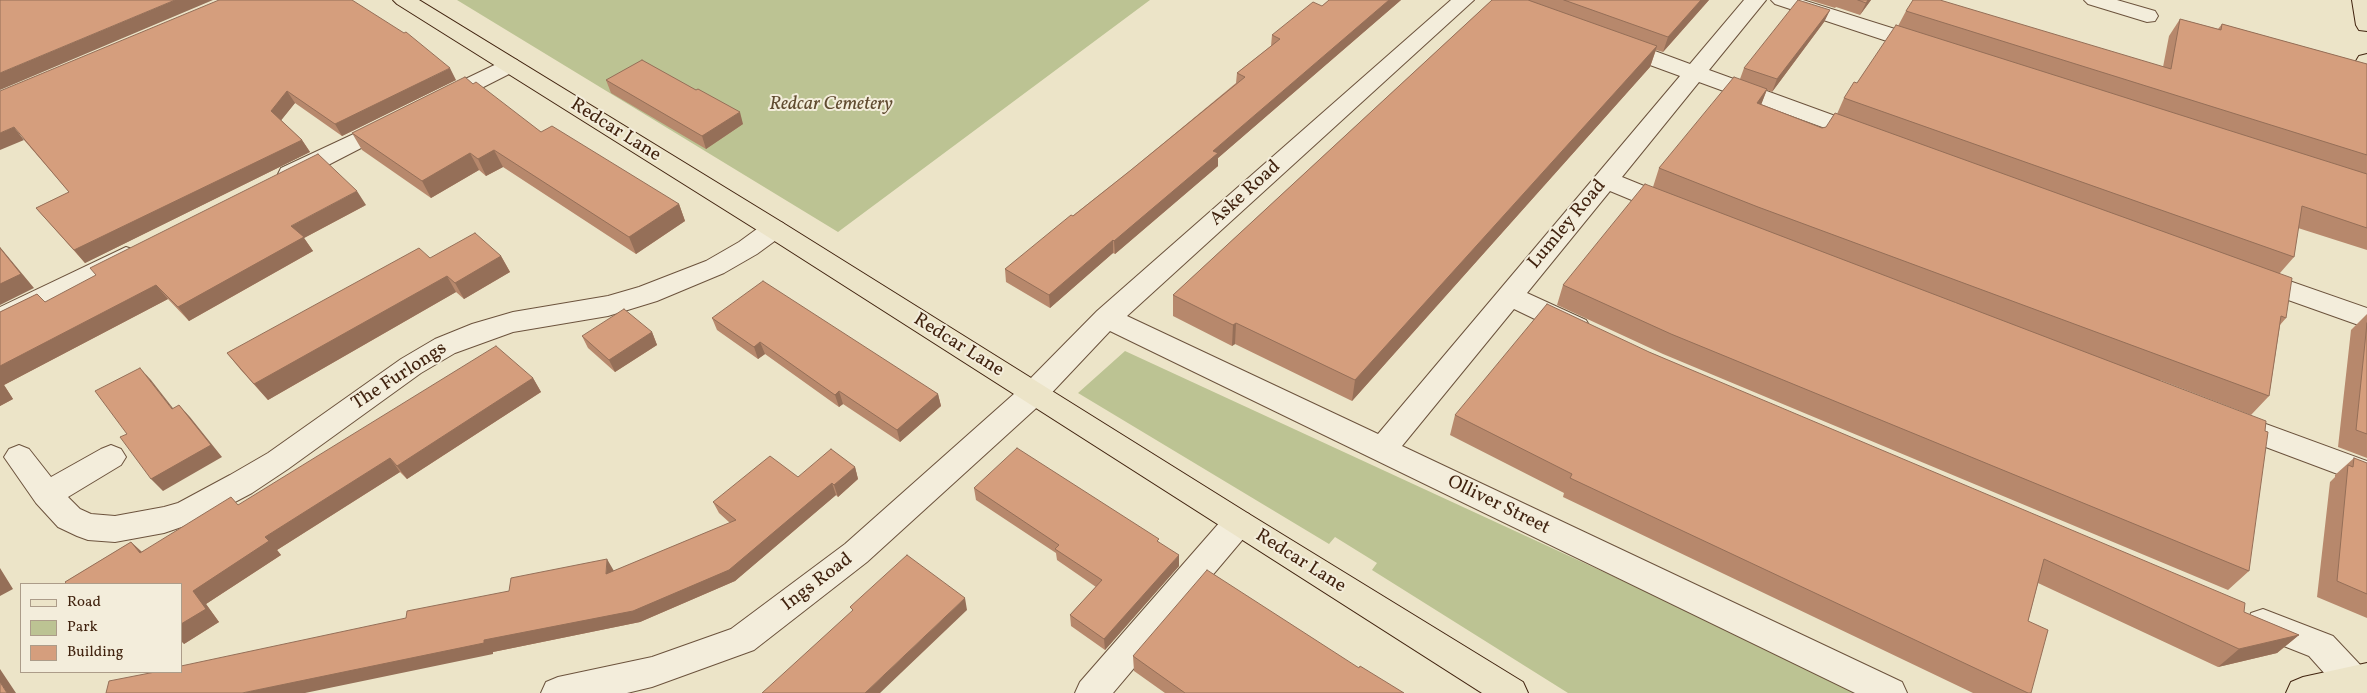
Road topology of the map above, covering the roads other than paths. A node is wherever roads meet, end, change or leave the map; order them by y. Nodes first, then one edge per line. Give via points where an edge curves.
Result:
1 (404, 0) edge
2 (1463, 0) edge
3 (1755, 0) edge
4 (1782, 0) edge
5 (2095, 0) edge
6 (2363, 0) edge
7 (2147, 16) dead end
8 (2367, 25) edge
9 (1593, 36) edge
10 (1947, 53) edge
11 (2367, 61) edge
12 (509, 65) junction
13 (1694, 73) junction
14 (2367, 107) edge
15 (1886, 142) edge
16 (1606, 180) junction
17 (268, 185) edge
18 (1695, 216) edge
19 (774, 229) junction
20 (143, 248) edge
21 (2233, 270) edge
22 (1510, 296) junction
23 (1107, 318) junction
24 (2367, 318) edge
25 (0, 319) edge
26 (1598, 338) edge
27 (1034, 393) junction
28 (2206, 412) edge
29 (1382, 450) junction
30 (19, 457) dead end
31 (111, 457) dead end
32 (2367, 473) edge
33 (47, 494) junction
34 (1238, 523) junction
35 (2238, 612) edge
36 (2360, 680) edge
37 (558, 693) edge
38 (1092, 693) edge
39 (1511, 693) edge
40 (1890, 693) edge
41 (2303, 693) edge

1 - 12 main road, Redcar Lane
2 - 23 street, Aske Road
3 - 13 street, Lumley Road
4 - 10 street
5 - 7 street
6 - 8 main road
9 - 13 street
11 - 14 main road
12 - 17 street
12 - 19 main road, Redcar Lane
13 - 15 street
13 - 16 street, Lumley Road
16 - 18 street
16 - 22 street, Lumley Road
19 - 27 main road, Redcar Lane
19 - 33 street, The Furlongs via 715,267 648,294 608,306 513,322 445,346 411,366 278,461 188,512 139,526 88,527 69,518
20 - 25 street
21 - 24 street
22 - 26 street
22 - 29 street, Lumley Road
23 - 27 street, Aske Road
23 - 29 street, Olliver Street
27 - 34 main road, Redcar Lane
27 - 37 street, Ings Road via 856,553 742,640 652,672
28 - 32 street
29 - 40 street, Olliver Street
30 - 33 street, The Furlongs
31 - 33 street
34 - 38 street
34 - 39 main road, Redcar Lane
35 - 36 street via 2321,646
36 - 41 main road

